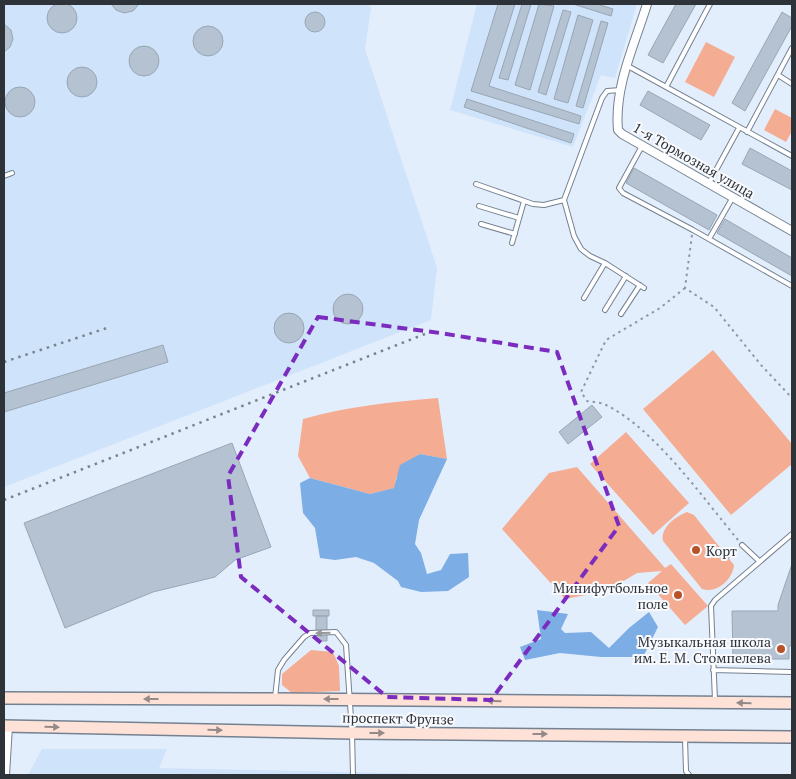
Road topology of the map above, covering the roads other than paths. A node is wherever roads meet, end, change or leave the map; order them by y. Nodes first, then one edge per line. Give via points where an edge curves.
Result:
1 (647, 4) edge
2 (710, 4) edge
3 (792, 48) edge
4 (626, 65) junction
5 (778, 75) junction
6 (792, 84) edge
7 (666, 87) junction
8 (621, 90) junction
9 (739, 128) junction
10 (747, 132) junction
11 (642, 145) junction
12 (792, 156) edge
13 (12, 173) dead end
14 (4, 176) edge
15 (476, 184) dead end
16 (709, 184) junction
17 (733, 197) junction
18 (564, 200) junction
19 (524, 201) junction
20 (480, 206) dead end
21 (519, 218) junction
22 (481, 224) dead end
23 (792, 230) edge
24 (515, 234) junction
25 (709, 239) junction
26 (512, 243) dead end
27 (605, 263) junction
28 (626, 276) junction
29 (792, 286) edge
30 (584, 298) dead end
31 (605, 310) dead end
32 (621, 314) dead end
33 (792, 534) edge
34 (742, 545) road end
35 (759, 561) junction
36 (713, 670) junction
37 (792, 672) edge
38 (4, 698) edge
39 (275, 699) junction
40 (350, 699) junction
41 (715, 703) junction
42 (792, 703) edge
43 (6, 726) edge
44 (352, 733) junction
45 (685, 736) junction
46 (792, 736) edge
47 (5, 775) edge
48 (353, 775) edge
49 (689, 775) edge

1 - 4 street, 1-я Тормозная улица
2 - 7 lane
3 - 5 lane
4 - 7 lane
4 - 8 street, 1-я Тормозная улица
5 - 6 lane
5 - 10 lane
7 - 9 lane
8 - 11 street, 1-я Тормозная улица via 618,130
8 - 18 lane via 607,91 602,98
9 - 10 lane
9 - 16 lane
10 - 12 lane
11 - 16 street, 1-я Тормозная улица
11 - 25 lane via 619,188
13 - 14 lane
15 - 19 lane
16 - 17 street, 1-я Тормозная улица
17 - 23 street, 1-я Тормозная улица
17 - 25 lane
18 - 19 lane via 544,205
18 - 27 lane via 581,249
19 - 21 lane
20 - 21 lane
21 - 24 lane
22 - 24 lane
24 - 26 lane
25 - 29 lane
27 - 28 lane
27 - 30 lane
28 - 31 lane
28 - 32 lane via 642,286
33 - 35 lane
34 - 35 lane
35 - 36 lane via 711,606
36 - 37 lane
36 - 41 lane
39 -> 38 main road, проспект Фрунзе
40 -> 39 main road, проспект Фрунзе
40 -> 39 lane via 346,645 336,632 310,633 304,637 278,670
41 -> 40 main road, проспект Фрунзе
40 - 44 lane
42 -> 41 main road, проспект Фрунзе
43 -> 44 main road, проспект Фрунзе
43 - 47 street
44 -> 45 main road, проспект Фрунзе
44 - 48 lane
45 - 46 main road, проспект Фрунзе
45 - 49 lane via 686,771

